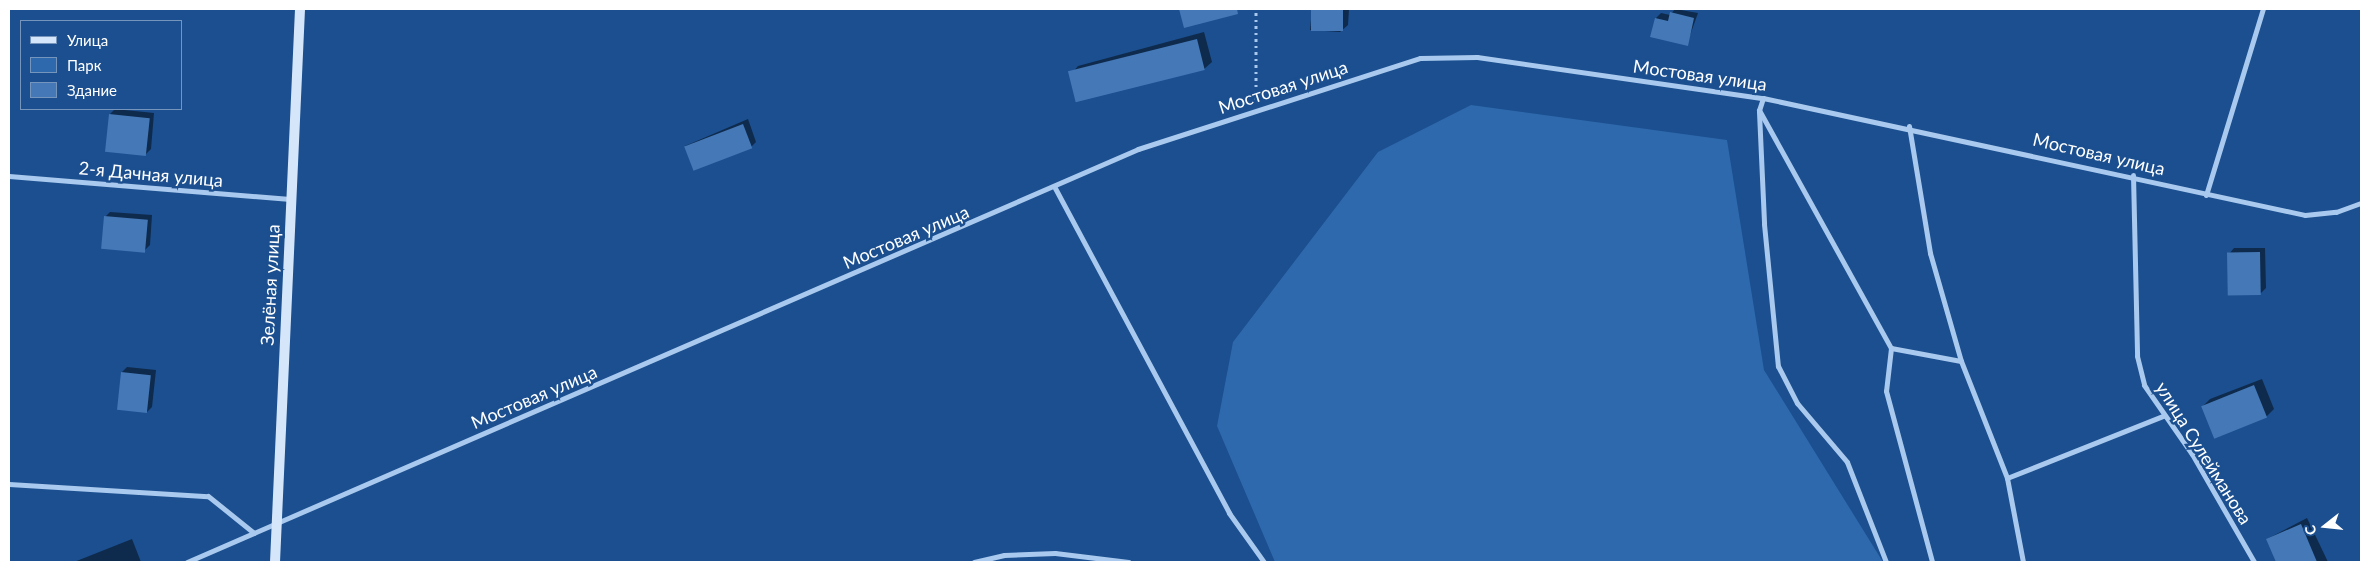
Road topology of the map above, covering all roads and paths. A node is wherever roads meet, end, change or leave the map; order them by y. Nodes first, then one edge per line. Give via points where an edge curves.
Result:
1 (300, 9) edge
2 (1256, 9) edge
3 (2263, 9) edge
4 (1763, 98) junction
5 (1759, 110) junction
6 (1256, 111) junction
7 (1909, 126) junction
8 (2133, 175) junction
9 (9, 176) edge
10 (1054, 188) junction
11 (2206, 195) junction
12 (290, 199) junction
13 (2361, 203) edge
14 (1890, 348) junction
15 (1961, 361) junction
16 (2163, 416) junction
17 (2008, 478) junction
18 (9, 484) edge
19 (275, 524) junction
20 (254, 533) junction
21 (187, 562) edge
22 (274, 562) edge
23 (974, 562) edge
24 (1128, 562) edge
25 (1264, 562) edge
26 (1886, 562) edge
27 (1932, 562) edge
28 (2023, 562) edge
29 (2254, 562) edge

1 - 12 main road, Зелёная улица
2 - 6 path
3 - 11 street
4 - 5 street
4 - 6 street, Мостовая улица via 1448,55 1420,58
4 - 7 street, Мостовая улица
5 - 14 street
5 - 26 street via 1764,224 1778,366 1797,404 1846,462
6 - 10 street, Мостовая улица via 1138,149
7 - 8 street, Мостовая улица
7 - 15 street via 1930,253
8 - 11 street, Мостовая улица
8 - 16 street, улица Сулейманова via 2137,356 2144,385
9 - 12 street, 2-я Дачная улица
10 - 19 street, Мостовая улица
10 - 25 street via 1229,513
11 - 13 street, Мостовая улица via 2305,215 2336,212
12 - 19 main road, Зелёная улица
14 - 15 street
14 - 27 street via 1886,391
15 - 17 street
16 - 17 street
16 - 29 street, улица Сулейманова via 2192,454
17 - 28 street
18 - 20 street via 208,496
19 - 20 street, Мостовая улица
19 - 22 main road, Зелёная улица
20 - 21 street, Мостовая улица
23 - 24 street via 1004,555 1056,552

